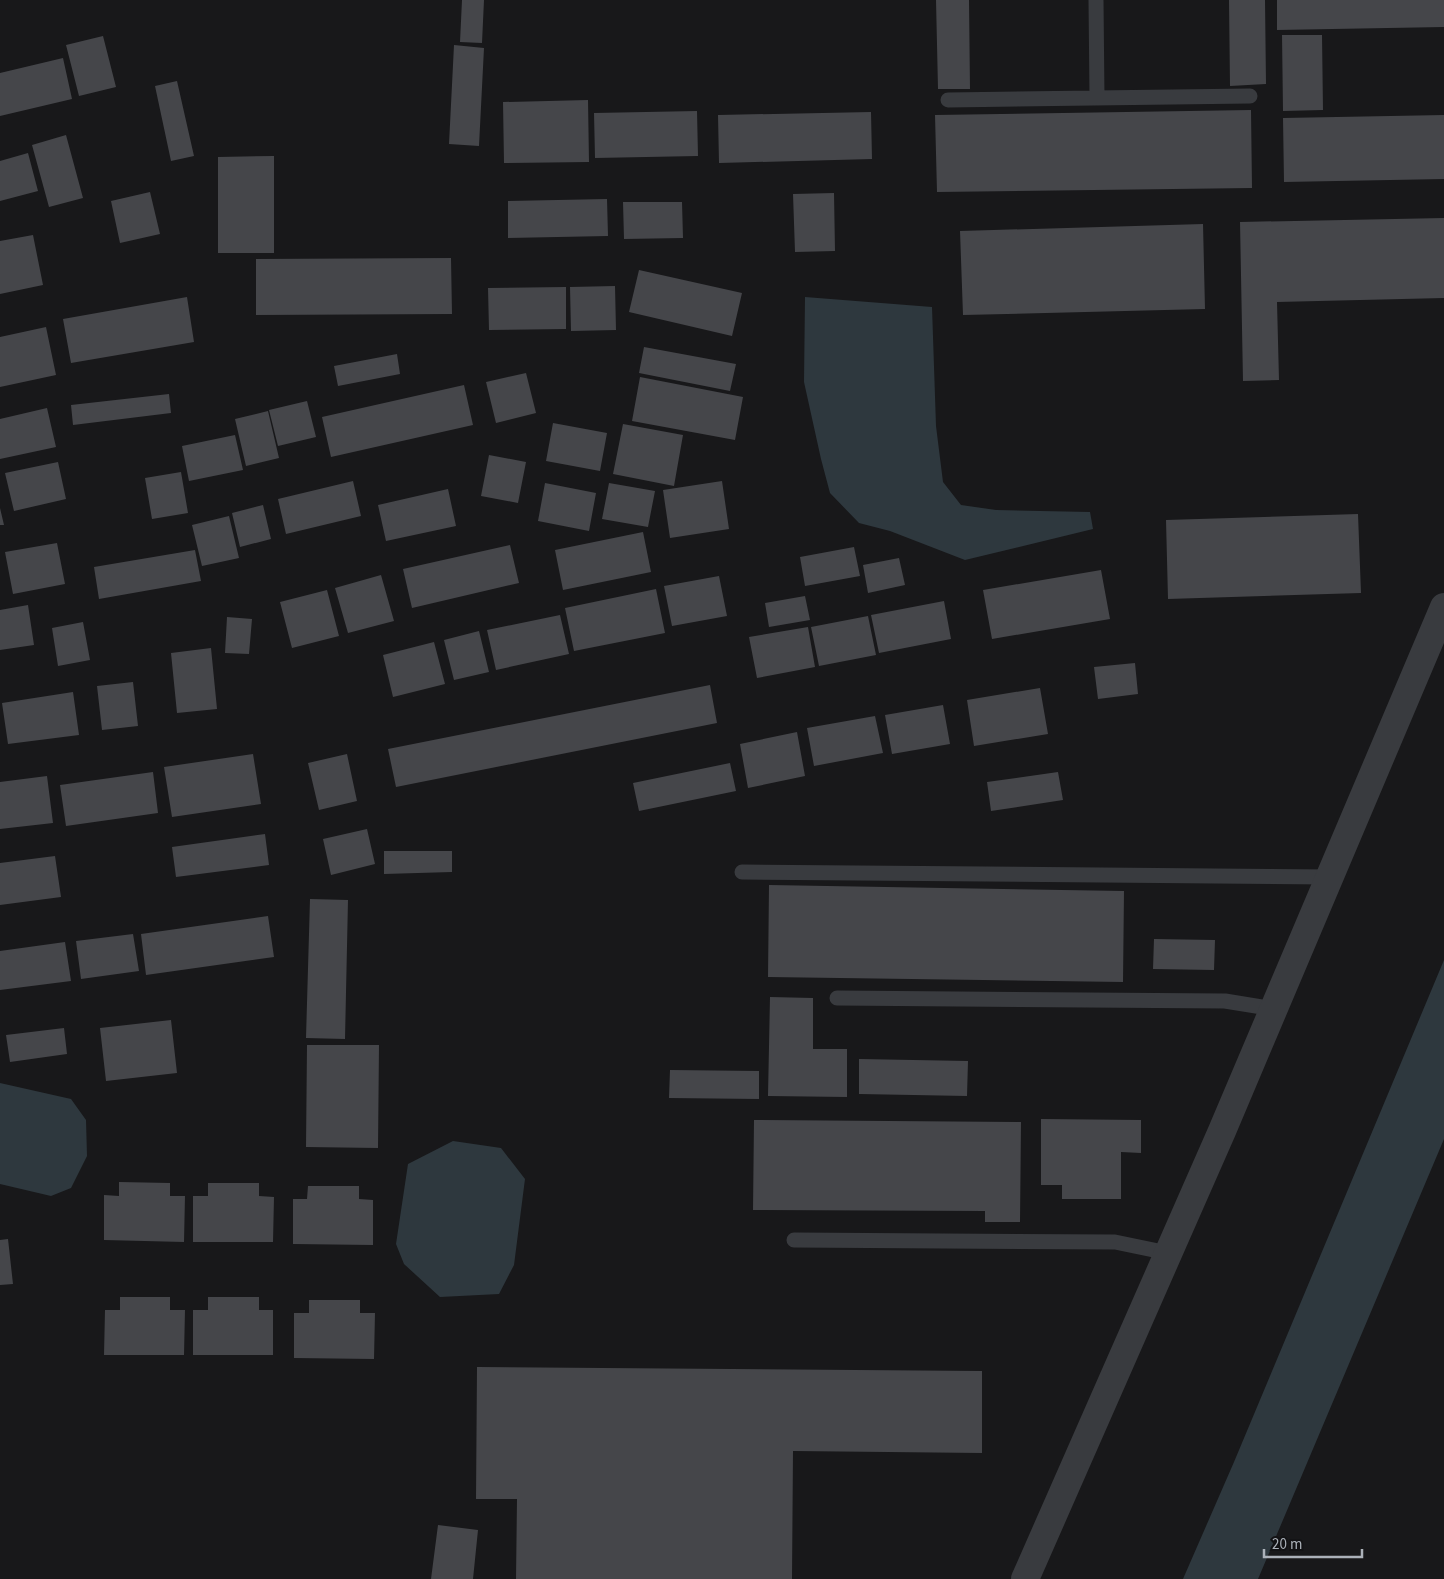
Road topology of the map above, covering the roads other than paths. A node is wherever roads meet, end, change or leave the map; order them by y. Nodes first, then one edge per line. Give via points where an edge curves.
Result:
1 (1096, 0) edge
2 (1250, 96) dead end
3 (1097, 98) junction
4 (948, 100) dead end
5 (1444, 607) edge
6 (742, 872) dead end
7 (1330, 877) junction
8 (837, 998) dead end
9 (1274, 1009) junction
10 (794, 1240) dead end
11 (1168, 1253) junction
12 (1025, 1579) edge

1 - 3 lane
2 - 3 lane
3 - 4 lane
5 - 7 street
6 - 7 lane
7 - 9 street
8 - 9 lane via 1225,1001
9 - 11 street
10 - 11 lane via 1115,1242
11 - 12 street

